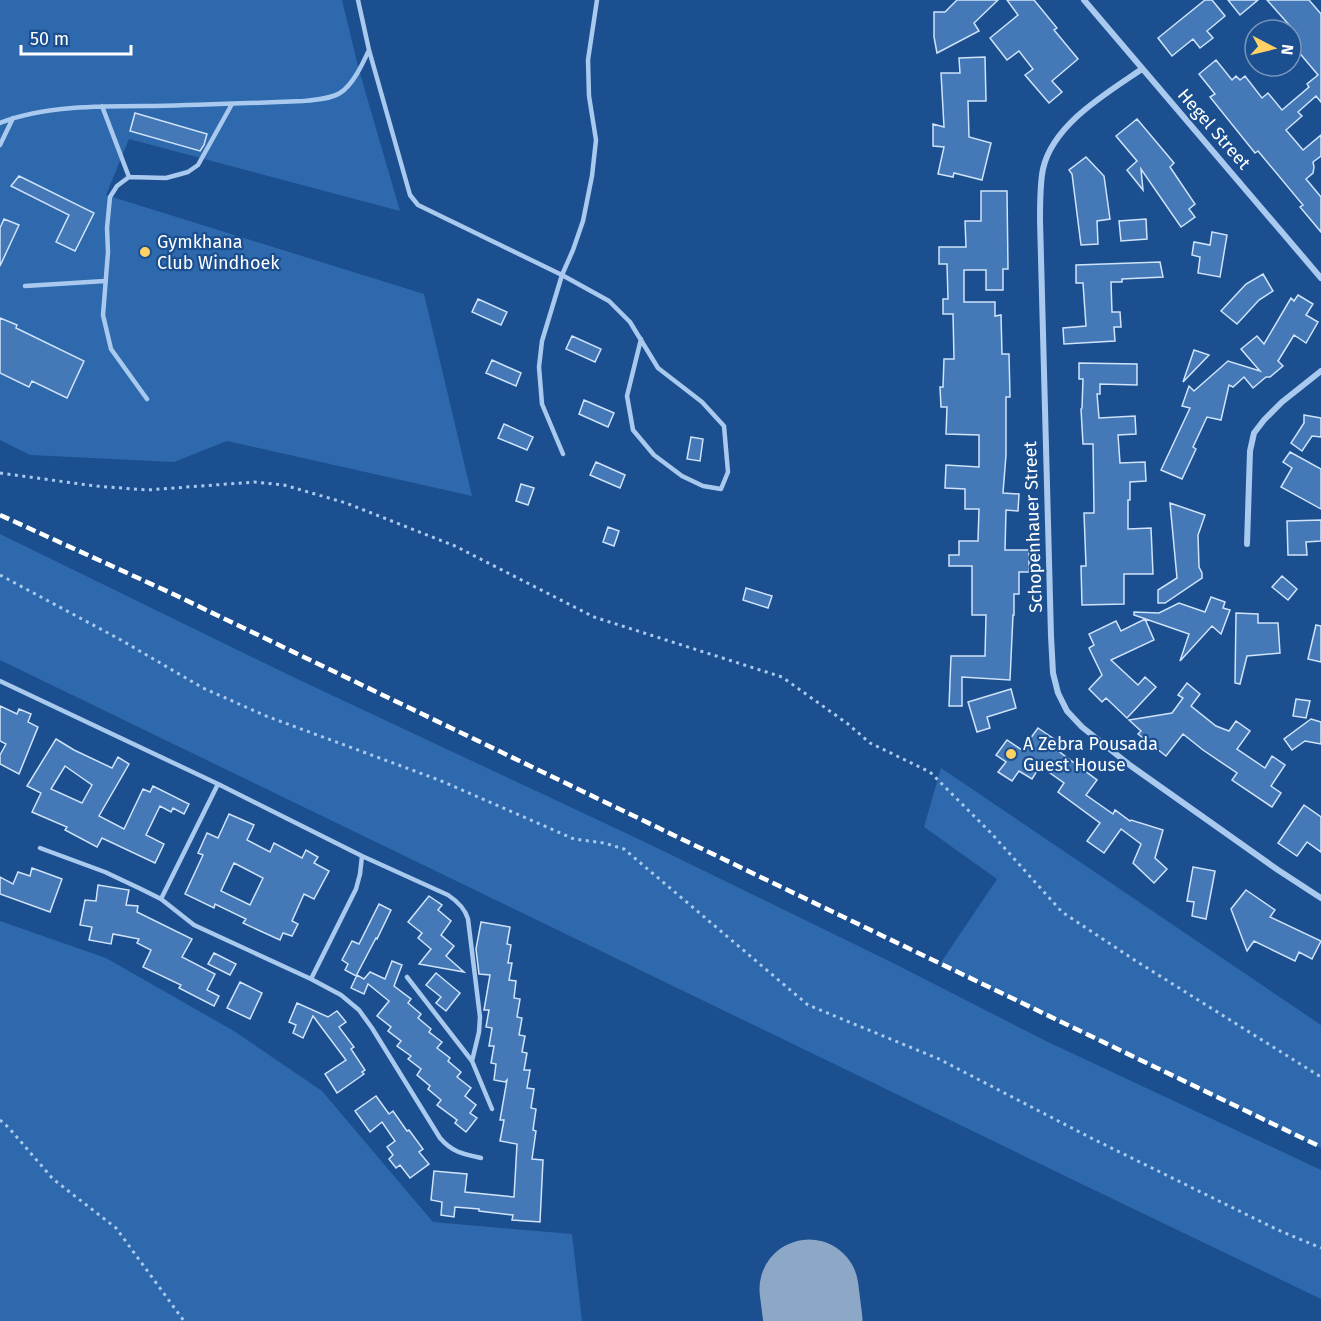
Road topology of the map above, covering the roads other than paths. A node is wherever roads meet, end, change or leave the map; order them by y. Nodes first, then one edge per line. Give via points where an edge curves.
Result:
1 (357, 0) edge
2 (597, 0) edge
3 (1084, 0) edge
4 (369, 50) junction
5 (1142, 69) junction
6 (232, 104) junction
7 (102, 106) junction
8 (13, 118) junction
9 (0, 123) edge
10 (0, 145) edge
11 (129, 177) junction
12 (562, 275) junction
13 (1321, 278) edge
14 (105, 281) junction
15 (25, 286) dead end
16 (640, 339) junction
17 (1321, 371) edge
18 (147, 399) dead end
19 (563, 454) dead end
20 (1247, 544) dead end
21 (0, 681) edge
22 (218, 784) junction
23 (40, 848) dead end
24 (362, 856) junction
25 (1321, 898) edge
26 (161, 899) junction
27 (407, 977) dead end
28 (311, 979) junction
29 (472, 1061) junction
30 (492, 1109) dead end
31 (481, 1158) dead end

1 - 4 lane
2 - 12 lane via 588,60 596,140 592,176 583,221
3 - 5 street, Hegel Street
4 - 6 lane via 360,70 342,92 329,98
4 - 12 lane via 410,195 418,206
5 - 13 street, Hegel Street
5 - 25 street, Schopenhauer Street via 1075,118 1053,145 1043,169 1040,220 1053,673 1067,711 1082,727 1131,766
6 - 7 lane
6 - 11 lane via 198,165 166,178
7 - 8 lane
7 - 11 lane
8 - 9 lane
8 - 10 lane
11 - 14 lane via 110,197
12 - 16 lane via 609,301
12 - 19 lane via 538,367 542,404
14 - 15 lane
14 - 18 lane via 103,315 111,349
16 - 16 lane via 658,368 702,402 724,426 728,472 721,489 682,476 654,455 633,430 627,396
17 - 20 street via 1282,402 1254,434
21 - 22 lane
22 - 24 lane
22 - 26 lane
23 - 26 lane via 105,872
24 - 28 lane via 356,889
24 - 29 lane via 448,895 466,914 480,1017
26 - 28 lane via 194,925
27 - 29 lane
28 - 31 lane via 359,1010 448,1148
29 - 30 lane

